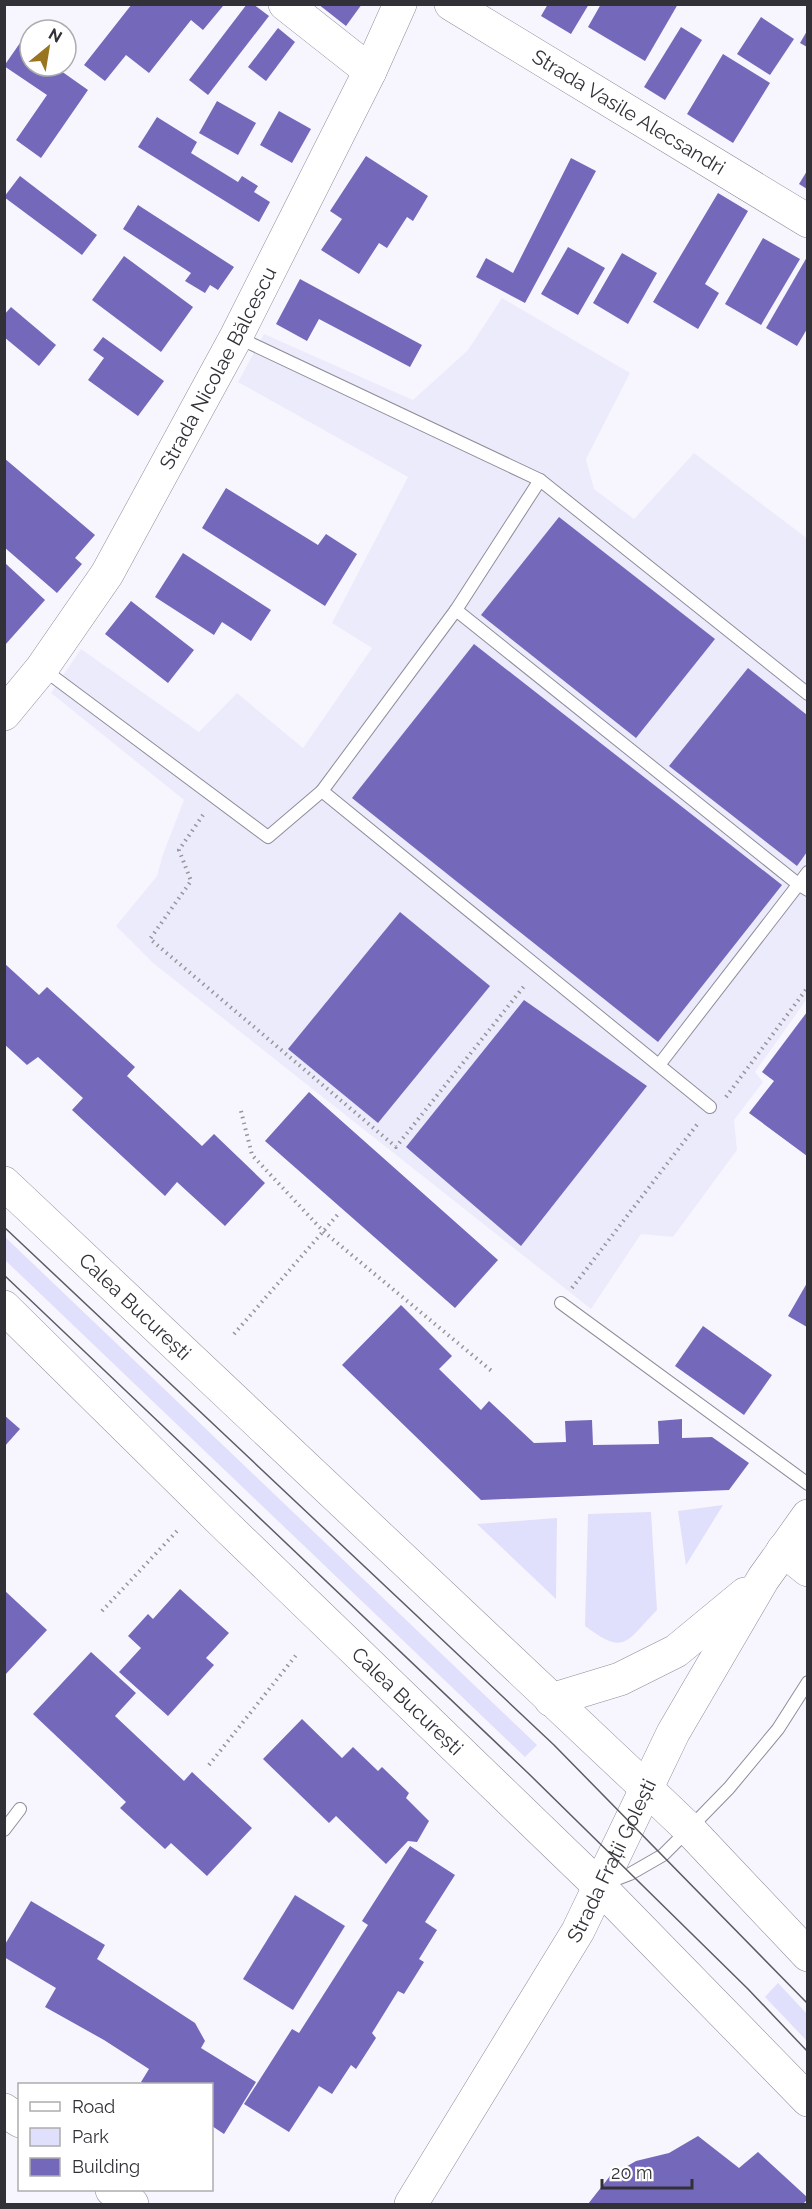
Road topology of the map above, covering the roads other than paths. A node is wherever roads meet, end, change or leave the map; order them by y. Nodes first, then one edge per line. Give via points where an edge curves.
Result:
1 (285, 4) edge
2 (400, 4) edge
3 (451, 4) edge
4 (369, 71) junction
5 (807, 221) edge
6 (236, 337) junction
7 (540, 480) junction
8 (456, 610) junction
9 (42, 668) junction
10 (807, 694) edge
11 (4, 714) edge
12 (322, 790) junction
13 (807, 872) edge
14 (803, 887) edge
15 (659, 1065) junction
16 (710, 1107) road end
17 (4, 1183) edge
18 (561, 1303) road end
19 (4, 1307) edge
20 (807, 1484) edge
21 (807, 1516) edge
22 (795, 1560) edge
23 (763, 1579) junction
24 (807, 1682) edge
25 (551, 1700) junction
26 (646, 1788) junction
27 (20, 1809) dead end
28 (689, 1829) junction
29 (4, 1830) edge
30 (599, 1886) junction
31 (807, 1956) edge
32 (807, 2100) edge
33 (4, 2110) edge
34 (18, 2120) edge
35 (113, 2191) edge
36 (132, 2205) edge
37 (411, 2205) edge

1 - 4 main road
2 - 4 main road, Strada Nicolae Bălcescu
3 - 5 main road, Strada Vasile Alecsandri
4 - 6 main road, Strada Nicolae Bălcescu
6 - 7 lane
6 - 9 main road, Strada Nicolae Bălcescu via 107,574
7 - 8 lane
7 - 10 lane
8 - 12 lane
8 - 14 lane
9 - 11 main road, Strada Nicolae Bălcescu
9 - 12 lane via 268,837
12 - 15 lane
13 - 14 lane
14 - 15 lane
15 - 16 lane
17 - 25 main road, Calea București
18 - 20 lane
19 - 30 main road, Calea București
21 - 22 main road, Strada Frații Golești
22 - 23 main road, Strada Frații Golești
23 - 25 main road via 676,1651 620,1679
23 - 26 main road, Strada Frații Golești via 673,1733
24 - 28 lane via 778,1729
25 - 26 main road, Calea București
26 - 28 main road, Calea București
26 - 30 main road, Strada Frații Golești
27 - 29 lane
28 - 30 lane via 663,1855
28 - 31 main road, Calea București
30 - 32 main road, Calea București
30 - 37 main road, Strada Frații Golești via 578,1931
33 - 34 main road
35 - 36 main road

